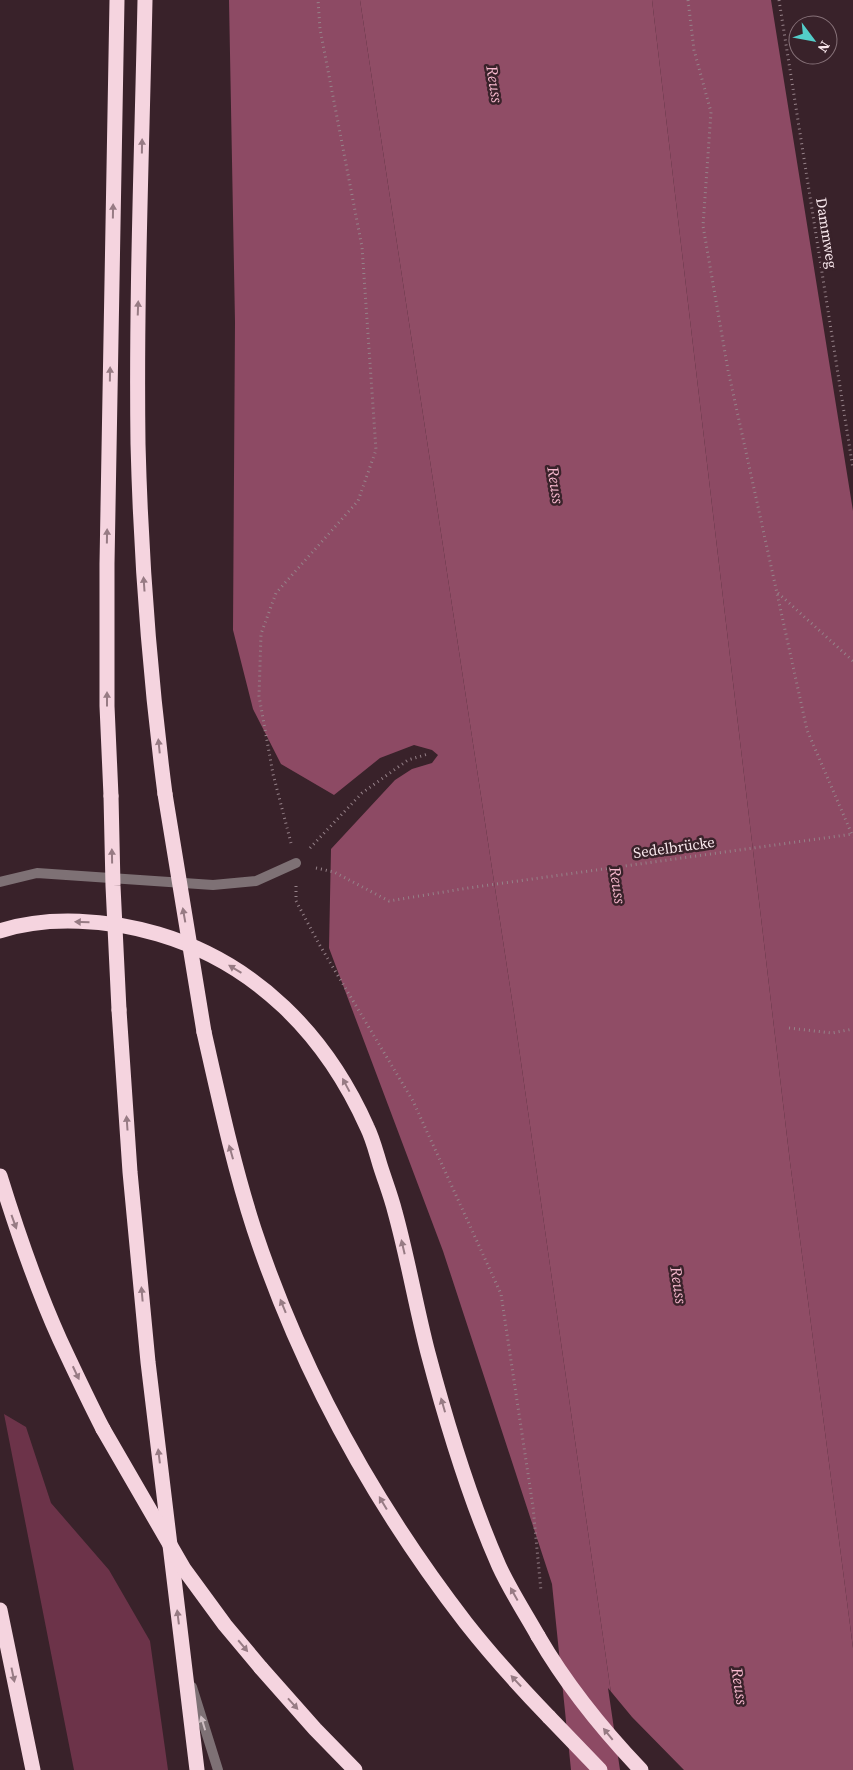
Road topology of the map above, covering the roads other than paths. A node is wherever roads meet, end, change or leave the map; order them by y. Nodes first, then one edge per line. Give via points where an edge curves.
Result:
1 (117, 0) edge
2 (145, 0) edge
3 (296, 863) road end
4 (0, 882) edge
5 (0, 930) edge
6 (0, 1176) edge
7 (0, 1610) edge
8 (182, 1654) junction
9 (33, 1770) edge
10 (197, 1770) edge
11 (218, 1770) edge
12 (355, 1770) edge
13 (600, 1770) edge
14 (641, 1770) edge

8 -> 1 highway, bridge via 130,1172 113,886 107,706 107,564
13 -> 2 highway, bridge via 508,1674 467,1624 409,1544 351,1449 320,1391 283,1308 254,1230 230,1147 204,1032 165,794 144,583 138,444 138,317
3 - 4 lane via 256,881 213,885 37,873
14 -> 5 highway, bridge via 611,1738 557,1669 500,1567 460,1461 428,1352 395,1212 368,1129 344,1080 323,1050 294,1014 256,982 214,956 171,938 130,926 95,922 60,921
6 -> 12 highway, bridge via 37,1284 60,1339 103,1429 184,1569 261,1668
7 -> 9 highway
8 - 10 highway
11 -> 8 lane

